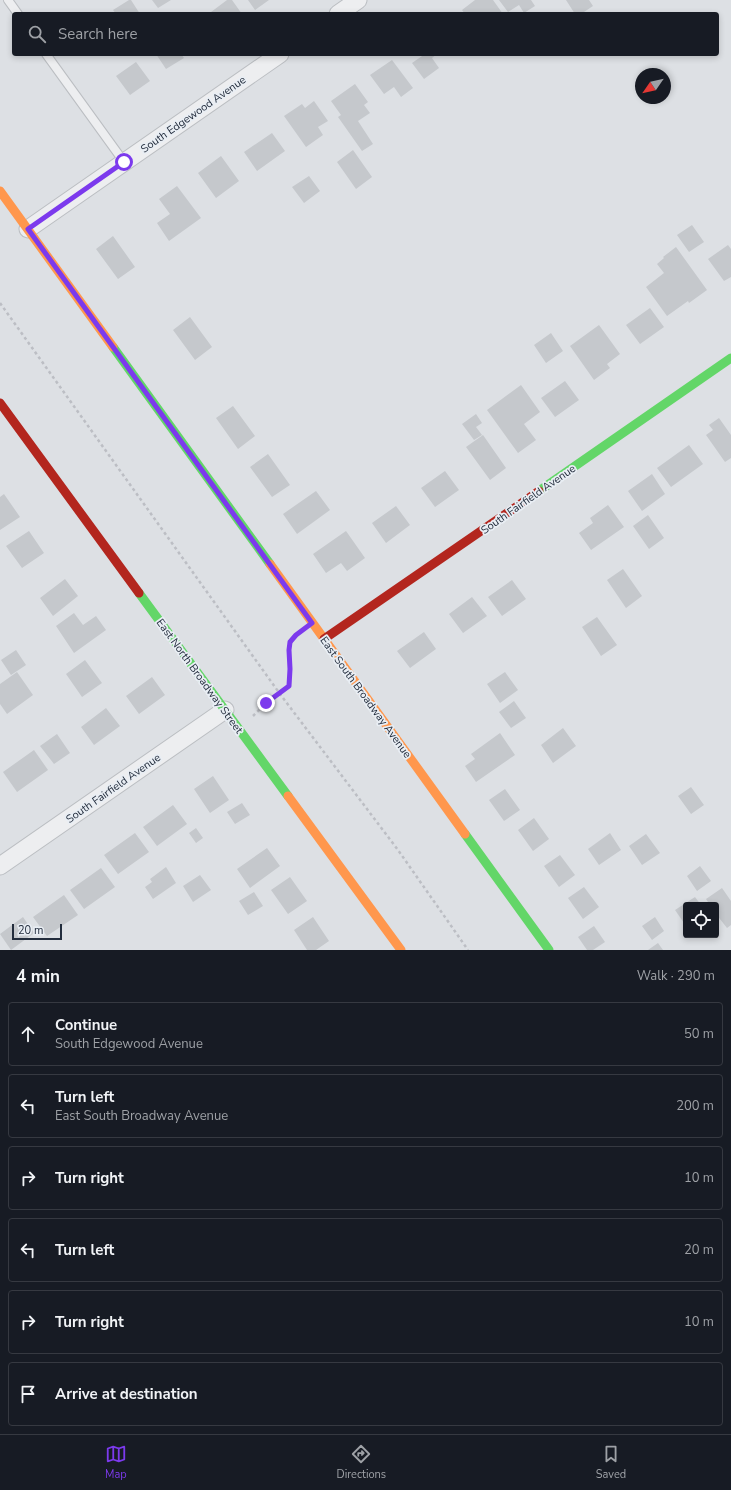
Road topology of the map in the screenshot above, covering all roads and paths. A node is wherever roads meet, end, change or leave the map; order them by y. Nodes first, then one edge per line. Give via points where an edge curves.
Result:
1 (8, 0) edge
2 (358, 0) edge
3 (17, 12) edge
4 (341, 12) edge
5 (47, 56) edge
6 (277, 56) edge
7 (124, 162) junction
8 (0, 191) edge
9 (28, 229) junction
10 (0, 303) edge
11 (731, 358) edge
12 (0, 403) edge
13 (312, 623) junction
14 (324, 640) junction
15 (280, 694) junction
16 (225, 710) junction
17 (238, 728) junction
18 (0, 866) edge
19 (401, 950) edge
20 (468, 950) edge
21 (549, 950) edge

1 - 3 lane
2 - 4 street
5 - 7 lane
6 - 7 street, South Edgewood Avenue
7 - 9 street, South Edgewood Avenue
8 - 9 street, East South Broadway Avenue
9 - 13 street, East South Broadway Avenue
10 - 15 path
11 - 14 street, South Fairfield Avenue
12 - 16 street, East North Broadway Street
13 - 14 street, East South Broadway Avenue
13 - 15 path via 290,642 289,686
14 - 21 street, East South Broadway Avenue
15 - 17 path
15 - 20 path via 398,850
16 - 17 street, East North Broadway Street
16 - 18 street, South Fairfield Avenue
17 - 19 street, East North Broadway Street

